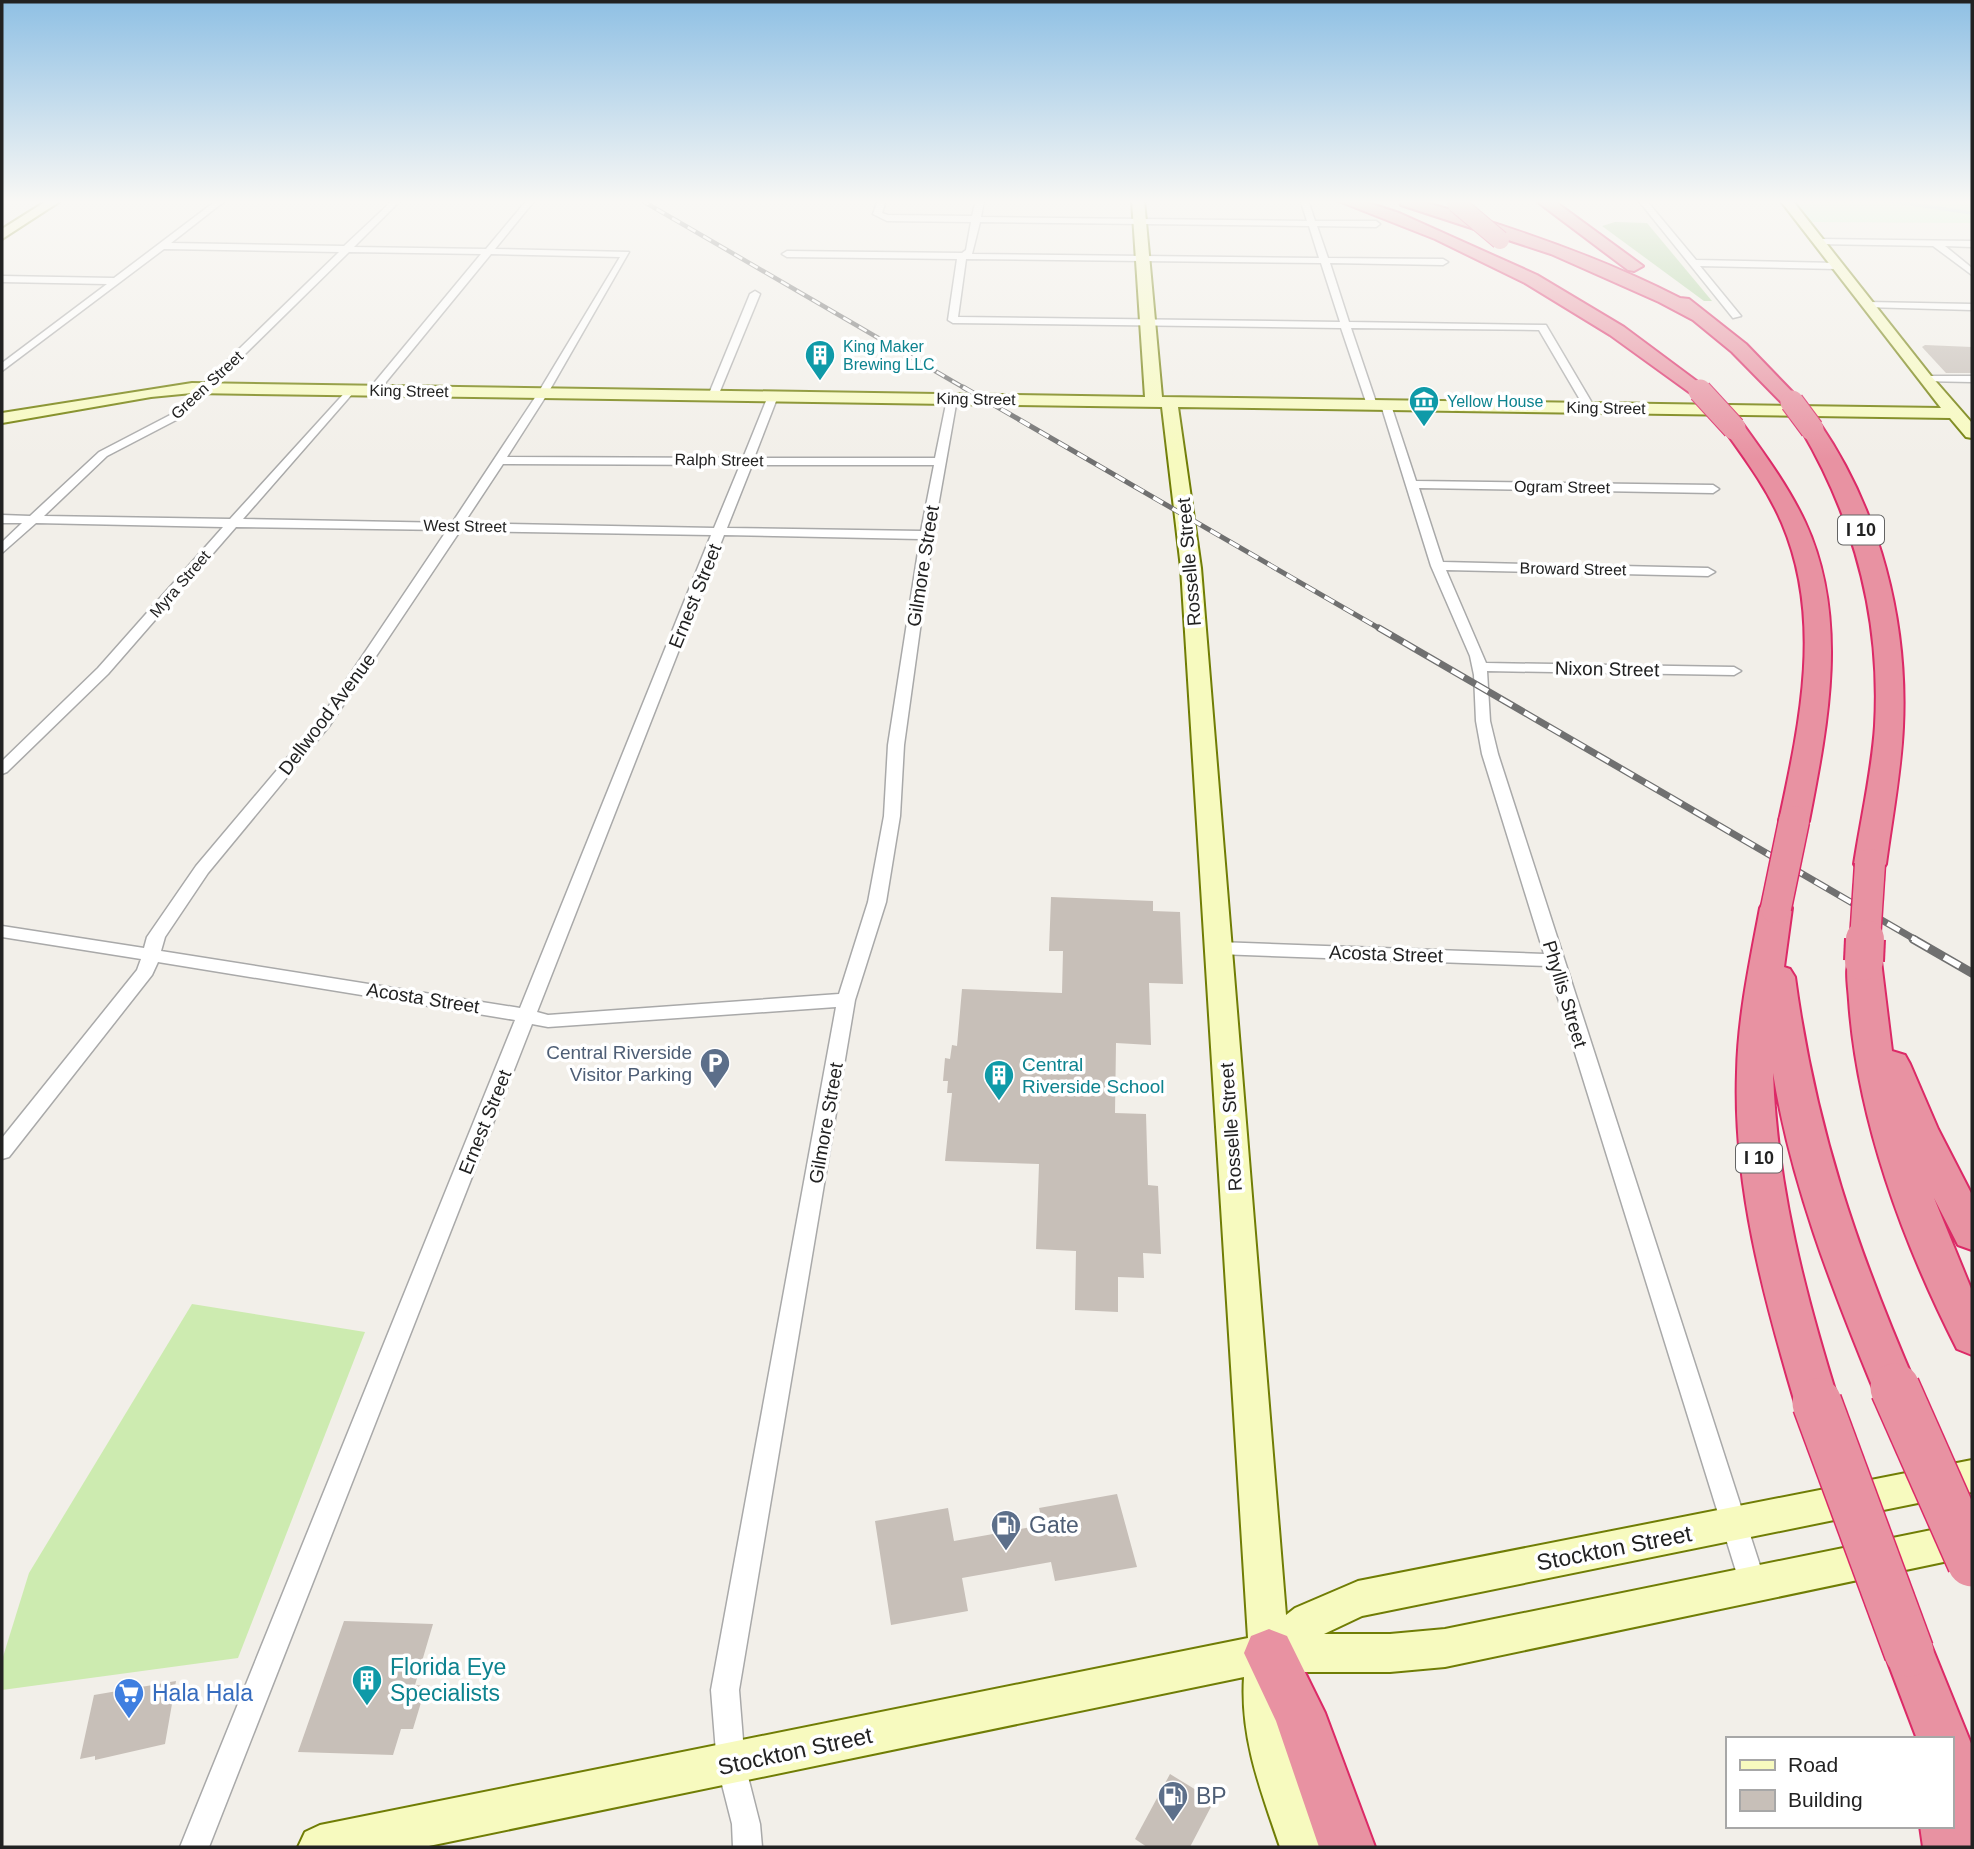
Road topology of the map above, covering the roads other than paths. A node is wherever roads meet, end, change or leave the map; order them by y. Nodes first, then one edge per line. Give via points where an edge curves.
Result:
1 (109, 286) edge
2 (309, 286) edge
3 (459, 286) edge
4 (607, 286) edge
5 (958, 286) edge
6 (1144, 286) edge
7 (1332, 286) edge
8 (1547, 286) edge
9 (1566, 286) edge
10 (1637, 286) edge
11 (1659, 286) edge
12 (1712, 286) edge
13 (1853, 286) edge
14 (755, 294) dead end
15 (1868, 305) junction
16 (1972, 307) edge
17 (1736, 316) dead end
18 (1700, 317) junction
19 (1147, 321) junction
20 (1343, 324) junction
21 (2, 368) edge
22 (1925, 379) junction
23 (1972, 379) edge
24 (206, 388) junction
25 (349, 391) junction
26 (373, 391) junction
27 (1700, 391) junction
28 (543, 393) junction
29 (713, 396) junction
30 (773, 396) junction
31 (952, 399) junction
32 (1161, 402) junction
33 (1379, 405) junction
34 (1590, 408) junction
35 (1953, 412) junction
36 (2, 418) edge
37 (1972, 433) edge
38 (499, 460) junction
39 (747, 460) junction
40 (940, 462) junction
41 (1410, 484) junction
42 (1713, 489) dead end
43 (2, 519) edge
44 (34, 519) junction
45 (234, 523) junction
46 (456, 526) junction
47 (721, 531) junction
48 (927, 535) junction
49 (2, 549) edge
50 (1437, 566) junction
51 (1708, 572) dead end
52 (1480, 667) junction
53 (1734, 671) dead end
54 (2, 769) edge
55 (1776, 908) junction
56 (2, 930) edge
57 (1218, 948) junction
58 (150, 954) junction
59 (1554, 960) junction
60 (1864, 961) junction
61 (846, 1000) junction
62 (527, 1016) junction
63 (2, 1152) edge
64 (1972, 1234) edge
65 (1972, 1337) edge
66 (1972, 1476) edge
67 (1732, 1524) junction
68 (1972, 1539) edge
69 (1972, 1562) edge
70 (1753, 1584) junction
71 (1909, 1652) junction
72 (1269, 1653) junction
73 (1930, 1737) edge
74 (1942, 1737) edge
75 (1953, 1764) edge
76 (731, 1765) junction
77 (1972, 1812) edge
78 (1947, 1828) edge
79 (195, 1847) edge
80 (320, 1847) edge
81 (748, 1847) edge
82 (1302, 1847) edge
83 (1347, 1847) edge
84 (1951, 1847) edge

1 - 21 street
2 - 24 street, Green Street
3 - 26 street
4 - 28 street, Dellwood Avenue
5 - 19 street via 953,320
6 - 19 main road, Rosselle Street
7 - 20 street, Phyllis Street
8 - 27 highway via 1606,321
9 - 27 highway, I 10, bridge via 1638,337
10 - 18 highway
11 - 18 highway, I 10
12 - 17 street
13 - 15 main road
14 - 29 street
15 - 16 street
15 - 22 main road
18 - 60 highway, I 10, bridge via 1748,356 1812,429 1849,500 1872,566 1887,626 1889,731 1870,864
19 - 20 street
19 - 32 main road, Rosselle Street
20 - 33 street, Phyllis Street
20 - 34 street via 1542,327
22 - 23 street
22 - 35 main road
24 - 25 main road, King Street
24 - 36 main road, King Street via 173,388
24 - 44 street, Green Street via 176,416 103,454
25 - 26 main road, King Street
25 - 45 street, Myra Street
26 - 28 main road, King Street
27 - 55 highway, I 10, bridge via 1762,464 1789,512 1815,594 1819,686
28 - 29 main road, King Street
28 - 38 street, Dellwood Avenue
29 - 30 main road, King Street
30 - 31 main road, King Street
30 - 39 street, Ernest Street
31 - 32 main road, King Street
31 - 40 street, Gilmore Street
32 - 33 main road, King Street
32 - 57 main road, Rosselle Street via 1183,490
33 - 34 main road, King Street
33 - 41 street, Phyllis Street
34 - 35 main road, King Street
35 - 37 main road
38 - 39 street, Ralph Street
38 - 46 street, Dellwood Avenue
39 - 40 street, Ralph Street
39 - 47 street, Ernest Street
40 - 48 street, Gilmore Street
41 - 42 street, Ogram Street
41 - 50 street, Phyllis Street
43 - 44 street, West Street
44 - 45 street, West Street
44 - 49 street, Green Street
45 - 46 street, West Street
45 - 54 street, Myra Street via 103,671
46 - 47 street, West Street
46 - 58 street, Dellwood Avenue via 325,722 202,870 156,937
47 - 48 street, West Street
47 - 62 street, Ernest Street
48 - 61 street, Gilmore Street via 880,890
50 - 51 street, Broward Street
50 - 52 street, Phyllis Street
52 - 53 street, Nixon Street
52 - 59 street, Phyllis Street via 1485,737
55 - 69 highway, bridge via 1783,1019 1807,1150 1838,1250
55 - 71 highway, I 10, bridge via 1757,1047 1756,1129 1774,1245 1817,1403
56 - 58 street, Acosta Street
57 - 59 street, Acosta Street
57 - 72 main road, Rosselle Street
58 - 62 street, Acosta Street
58 - 63 street, Dellwood Avenue via 146,971
59 - 67 street, Phyllis Street
60 - 64 highway via 1878,1026 1904,1093
60 - 65 highway, I 10 via 1869,1026 1888,1120 1923,1225
61 - 62 street, Acosta Street via 548,1021
61 - 76 street, Gilmore Street via 725,1690
62 - 79 street, Ernest Street
66 - 67 main road, Stockton Street
67 - 70 street, Phyllis Street
67 - 72 main road, Stockton Street via 1358,1599 1309,1621
68 - 70 main road, Stockton Street
70 - 72 main road, Stockton Street via 1420,1651
71 - 73 highway
71 - 74 highway, I 10
72 - 76 main road, Stockton Street
72 - 82 main road, Rosselle Street via 1262,1683 1263,1719
72 - 83 highway via 1299,1713
75 - 77 highway
76 - 80 main road, Stockton Street
76 - 81 street, Gilmore Street
78 - 84 highway

